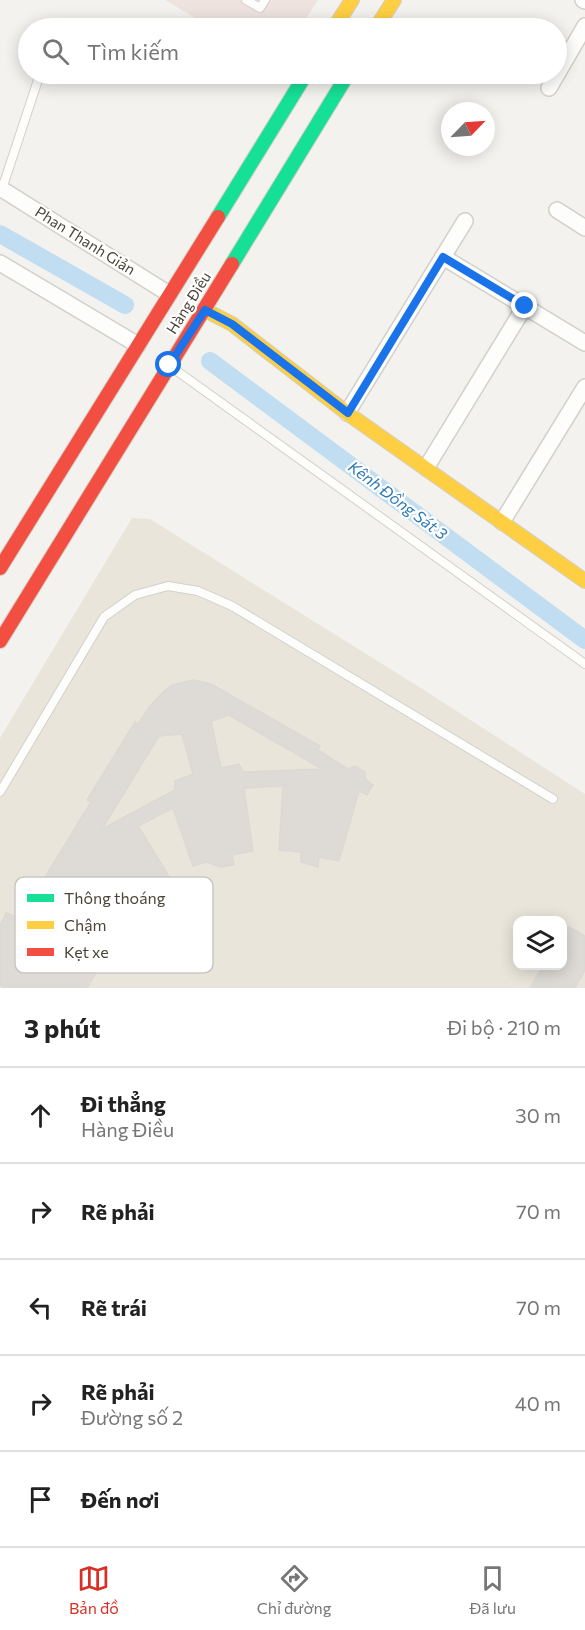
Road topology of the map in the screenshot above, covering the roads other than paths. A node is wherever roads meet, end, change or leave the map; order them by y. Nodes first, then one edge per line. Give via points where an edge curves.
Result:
1 (246, 0) edge
2 (265, 0) edge
3 (352, 0) edge
4 (394, 0) edge
5 (340, 18) edge
6 (382, 18) edge
7 (585, 26) edge
8 (567, 57) edge
9 (37, 84) edge
10 (300, 84) edge
11 (342, 84) edge
12 (551, 84) edge
13 (549, 88) dead end
14 (1, 189) edge
15 (557, 210) dead end
16 (465, 221) dead end
17 (585, 228) edge
18 (443, 257) junction
19 (0, 263) edge
20 (169, 294) junction
21 (525, 306) junction
22 (205, 310) junction
23 (585, 343) edge
24 (138, 345) junction
25 (169, 365) junction
26 (585, 387) edge
27 (348, 413) junction
28 (426, 468) junction
29 (502, 522) junction
30 (0, 568) edge
31 (585, 581) edge
32 (0, 640) edge
33 (585, 664) edge
34 (0, 792) edge
35 (553, 799) dead end

1 - 2 lane via 260,8
3 - 5 main road
4 - 6 main road
7 - 8 street
9 - 14 lane
10 - 20 main road, Hàng Điều
11 - 22 main road, Hàng Điều
12 - 13 street
14 - 20 street, Phan Thanh Giản
15 - 17 street
16 - 18 street
18 - 21 street
18 - 27 street
19 - 24 street
20 - 24 main road, Hàng Điều
21 - 23 street
21 - 28 street
22 - 25 main road, Hàng Điều
22 - 27 main road via 232,324
24 - 30 main road, Hàng Điều
25 - 32 main road, Hàng Điều
25 - 33 lane
26 - 29 street
27 - 28 main road
28 - 29 main road
29 - 31 main road
34 - 35 lane via 104,617 135,595 168,586 198,591 232,606

